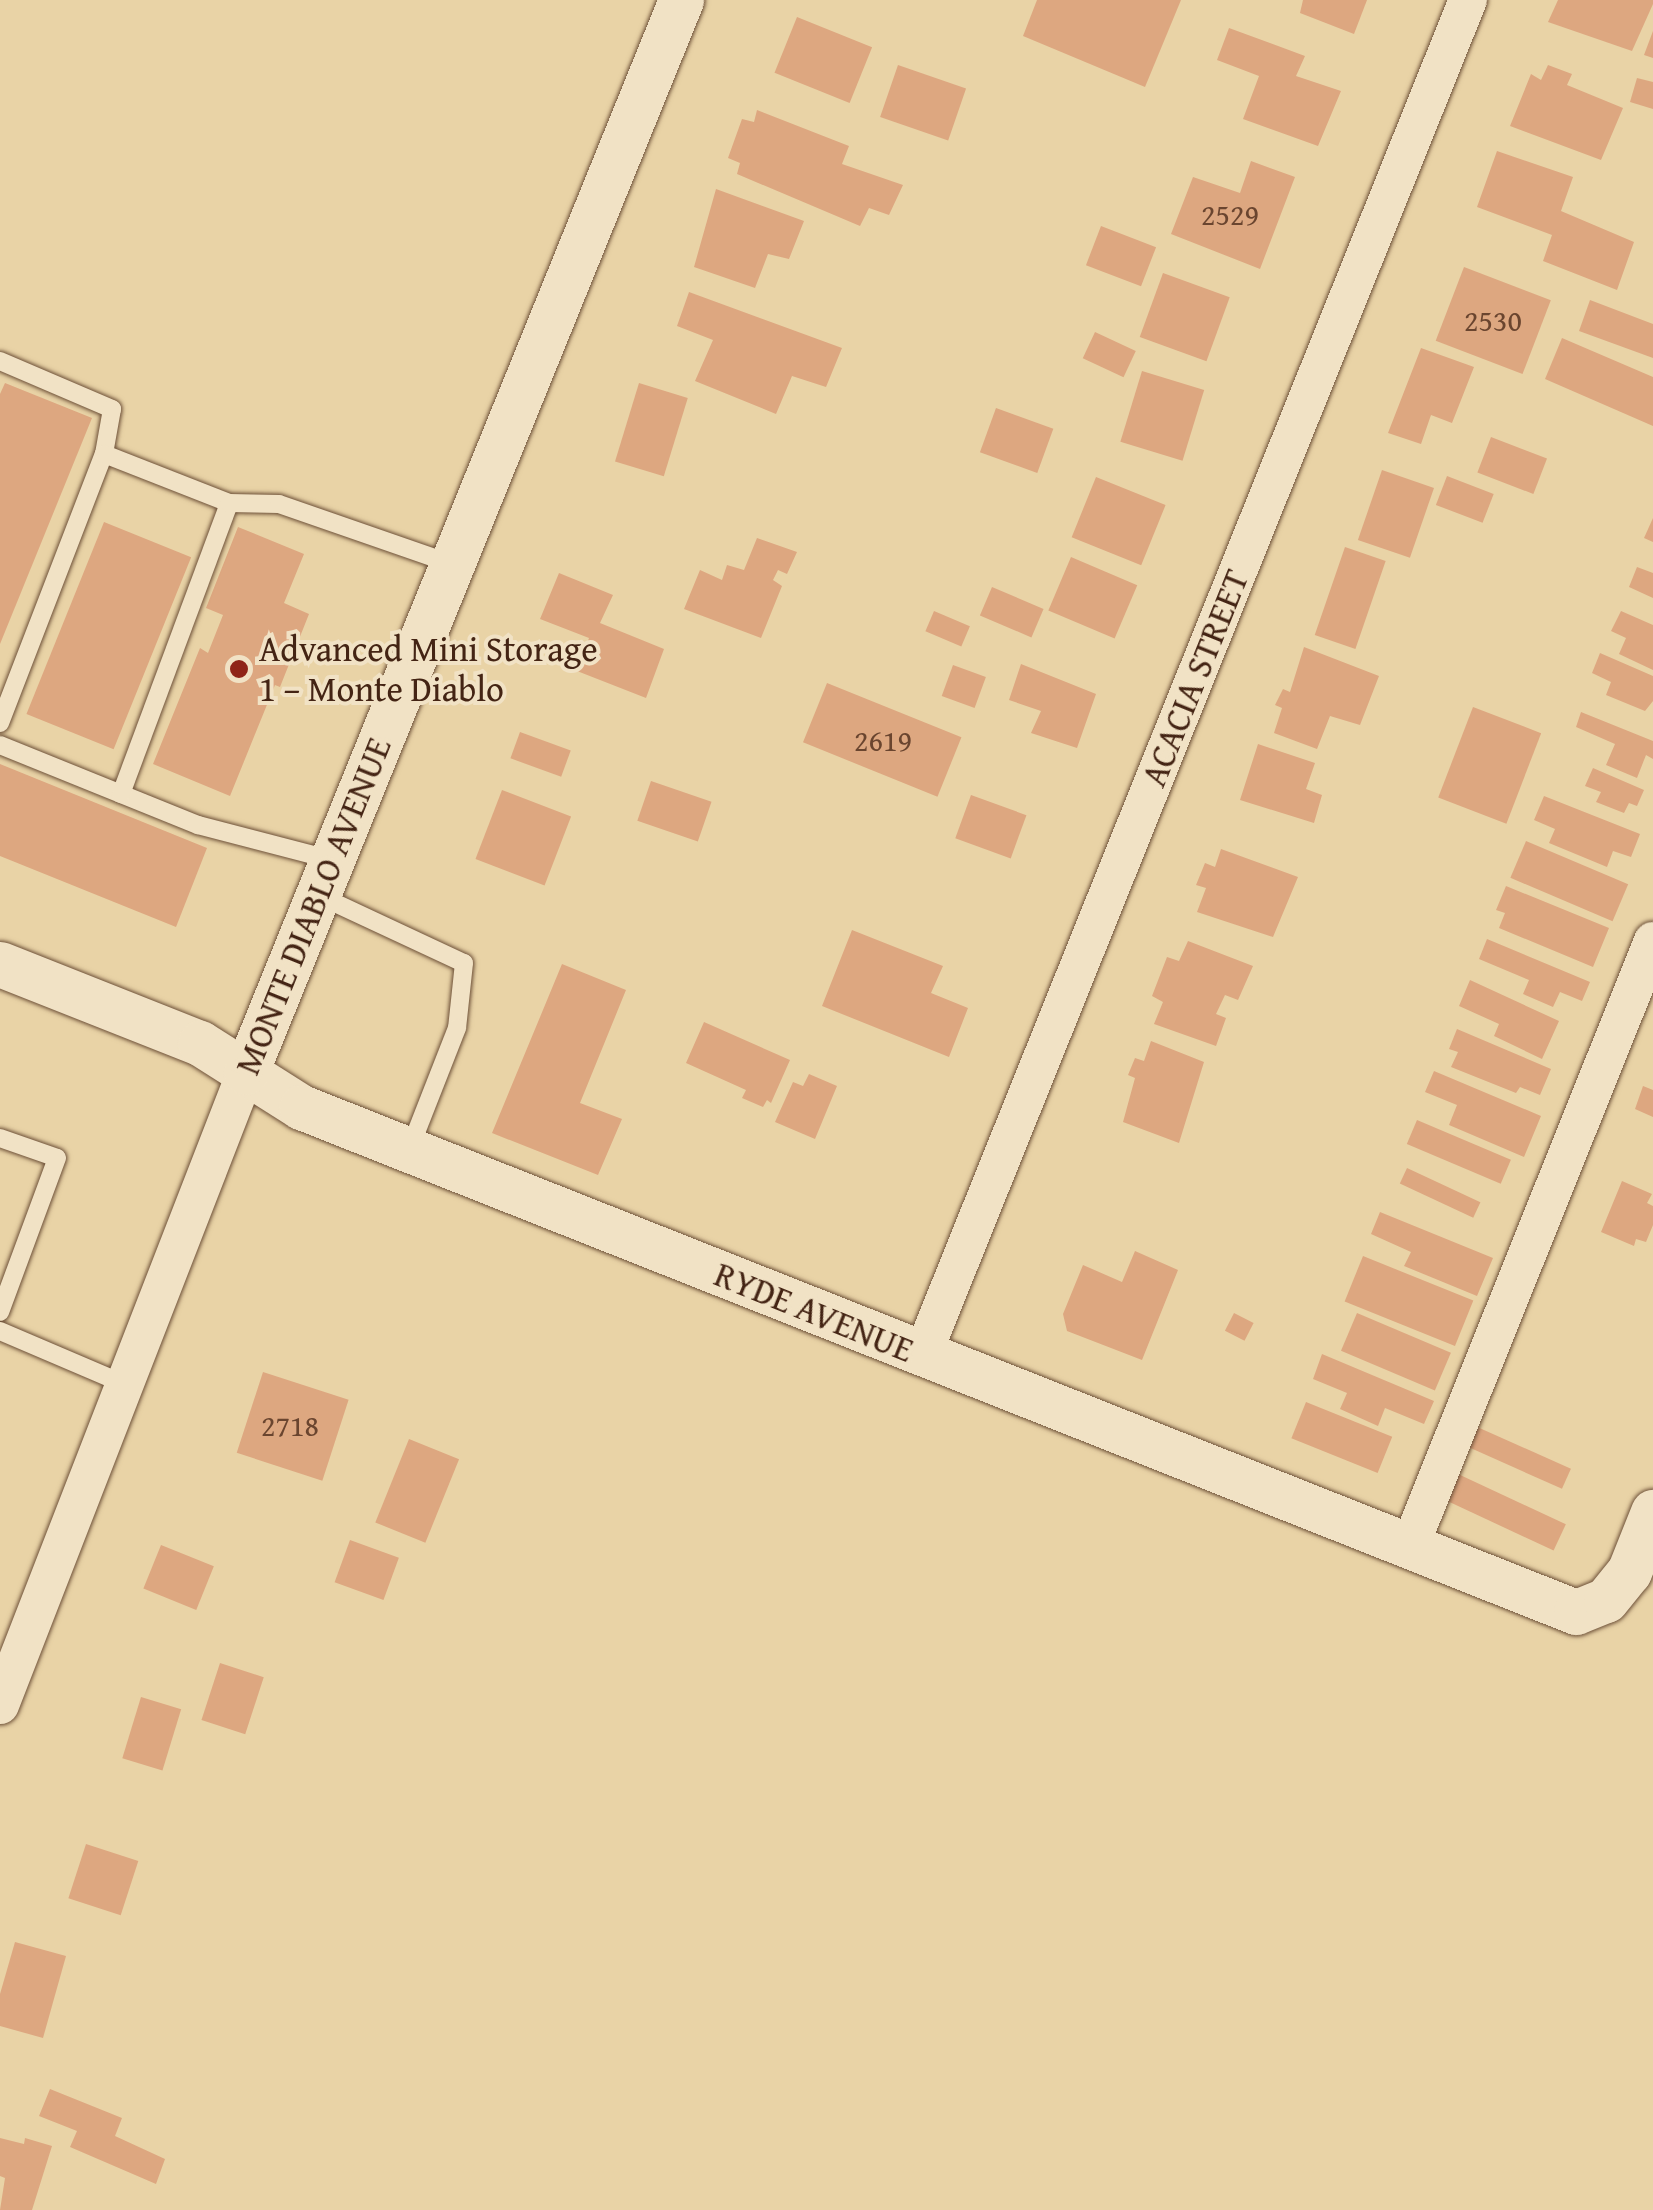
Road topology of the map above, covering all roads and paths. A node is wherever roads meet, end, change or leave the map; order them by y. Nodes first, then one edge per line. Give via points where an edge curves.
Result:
1 (682, 0) edge
2 (1468, 0) edge
3 (0, 361) edge
4 (104, 454) junction
5 (229, 503) junction
6 (452, 564) junction
7 (0, 723) edge
8 (0, 745) edge
9 (120, 794) junction
10 (325, 877) junction
11 (1653, 942) edge
12 (0, 964) edge
13 (246, 1072) junction
14 (0, 1138) edge
15 (410, 1150) junction
16 (0, 1312) edge
17 (0, 1331) edge
18 (922, 1356) junction
19 (124, 1384) junction
20 (1653, 1512) edge
21 (1410, 1546) junction
22 (0, 1705) edge

1 - 6 street, MONTE DIABLO AVENUE
2 - 18 street, ACACIA STREET
3 - 4 lane via 112,409
4 - 5 lane
4 - 7 lane
5 - 6 lane via 279,504
5 - 9 lane
6 - 10 street, MONTE DIABLO AVENUE
8 - 9 lane
9 - 10 lane
10 - 13 street, MONTE DIABLO AVENUE
10 - 15 lane via 464,964 456,1028
11 - 21 street
12 - 13 street, RYDE AVENUE via 200,1043
13 - 15 street, RYDE AVENUE via 301,1107
13 - 19 street, MONTE DIABLO AVENUE
14 - 16 lane via 56,1158
15 - 18 street, RYDE AVENUE
17 - 19 lane
18 - 21 street, RYDE AVENUE
19 - 22 street, MONTE DIABLO AVENUE
20 - 21 street, RYDE AVENUE via 1629,1572 1606,1600 1576,1612

